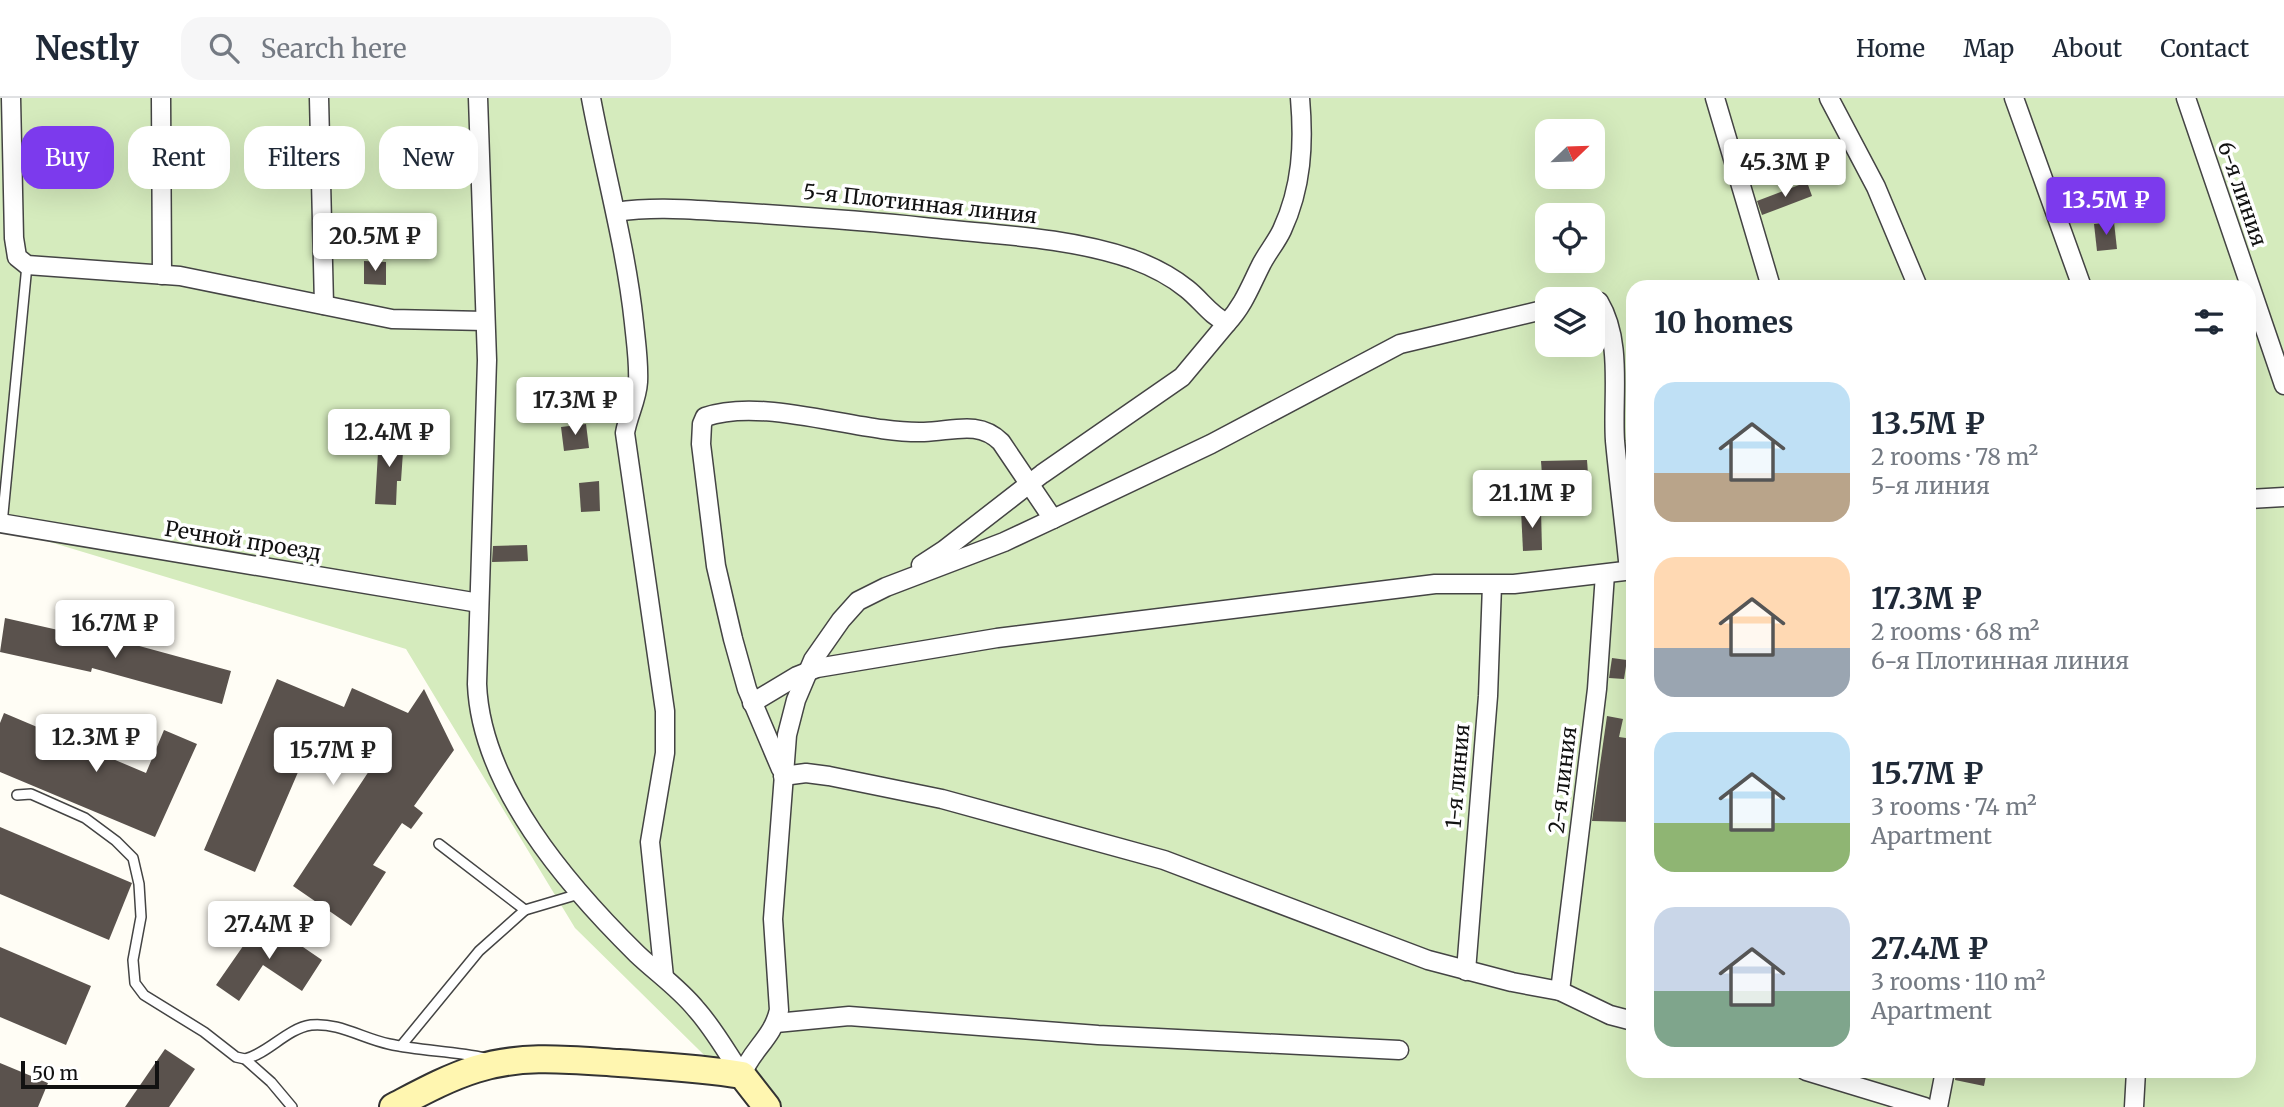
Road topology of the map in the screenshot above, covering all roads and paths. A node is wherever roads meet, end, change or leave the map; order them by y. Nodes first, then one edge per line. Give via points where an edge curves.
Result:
1 (11, 98) edge
2 (160, 98) edge
3 (319, 98) edge
4 (478, 98) edge
5 (591, 98) edge
6 (1300, 98) edge
7 (1714, 98) edge
8 (1829, 98) edge
9 (2014, 98) edge
10 (2186, 98) edge
11 (616, 212) junction
12 (22, 261) junction
13 (162, 275) junction
14 (1769, 280) edge
15 (1915, 280) edge
16 (2079, 280) edge
17 (2248, 280) edge
18 (2256, 303) edge
19 (324, 305) junction
20 (1535, 312) edge
21 (1605, 312) edge
22 (485, 321) junction
23 (1227, 323) junction
24 (2284, 385) edge
25 (1030, 483) junction
26 (2284, 497) edge
27 (2256, 499) edge
28 (1053, 519) junction
29 (1, 523) edge
30 (1626, 529) edge
31 (1626, 571) edge
32 (1605, 574) junction
33 (1492, 585) junction
34 (886, 587) junction
35 (479, 603) junction
36 (808, 672) junction
37 (752, 703) junction
38 (783, 776) junction
39 (17, 795) dead end
40 (439, 844) dead end
41 (579, 894) junction
42 (525, 910) junction
43 (1466, 971) junction
44 (664, 977) junction
45 (1560, 991) junction
46 (1626, 1019) edge
47 (776, 1023) junction
48 (401, 1046) junction
49 (1399, 1050) dead end
50 (245, 1059) junction
51 (506, 1062) junction
52 (742, 1075) junction
53 (1829, 1078) edge
54 (1944, 1078) edge
55 (2136, 1078) edge
56 (292, 1107) edge
57 (393, 1107) edge
58 (766, 1107) edge
59 (1925, 1107) edge
60 (1938, 1107) edge
61 (2134, 1107) edge

1 - 12 street via 14,238
2 - 13 street
3 - 19 street
4 - 22 street
5 - 11 street
6 - 23 street via 1301,176 1281,231 1247,297
7 - 14 street
8 - 15 street via 1876,187
9 - 16 street
10 - 17 street, 6-я линия
11 - 23 street, 5-я Плотинная линия via 683,208 816,216 1045,239 1102,250 1169,276
11 - 44 street via 638,366 635,401 625,433 665,711 665,753 650,842
12 - 13 street
12 - 29 lane
13 - 19 street
18 - 24 street, 6-я линия
19 - 22 street via 392,318
20 - 28 street via 1400,344 1211,444
21 - 30 street
22 - 35 street
23 - 25 street via 1182,377
25 - 28 street
25 - 34 street via 944,550
25 - 37 street via 1001,442 978,427 897,433 780,414 740,412 705,417 701,444 716,566
26 - 27 street
28 - 34 street
29 - 35 street, Речной проезд
31 - 32 street
32 - 33 street
32 - 45 street, 2-я линия via 1597,688
33 - 36 street via 1435,584 997,638
33 - 43 street, 1-я линия
34 - 36 street via 858,601
35 - 41 street via 478,706 487,744 527,820
36 - 37 street
36 - 38 street via 787,735
37 - 38 street
38 - 43 street via 829,776 929,796 1164,860
38 - 47 street via 773,919
39 - 50 lane via 31,794 85,818 133,858 141,916 133,960 135,983 144,995
40 - 42 lane
41 - 42 lane
41 - 44 street
42 - 48 lane via 479,951
43 - 45 street
44 - 52 street via 698,1010
45 - 46 street
47 - 49 street via 849,1016 1098,1035
47 - 52 street via 747,1060
48 - 50 lane via 313,1025 300,1028 259,1056
48 - 51 lane
50 - 56 lane
51 - 52 main road via 558,1059
51 - 57 main road via 450,1078
52 - 58 main road
53 - 59 street
54 - 60 street
55 - 61 street

